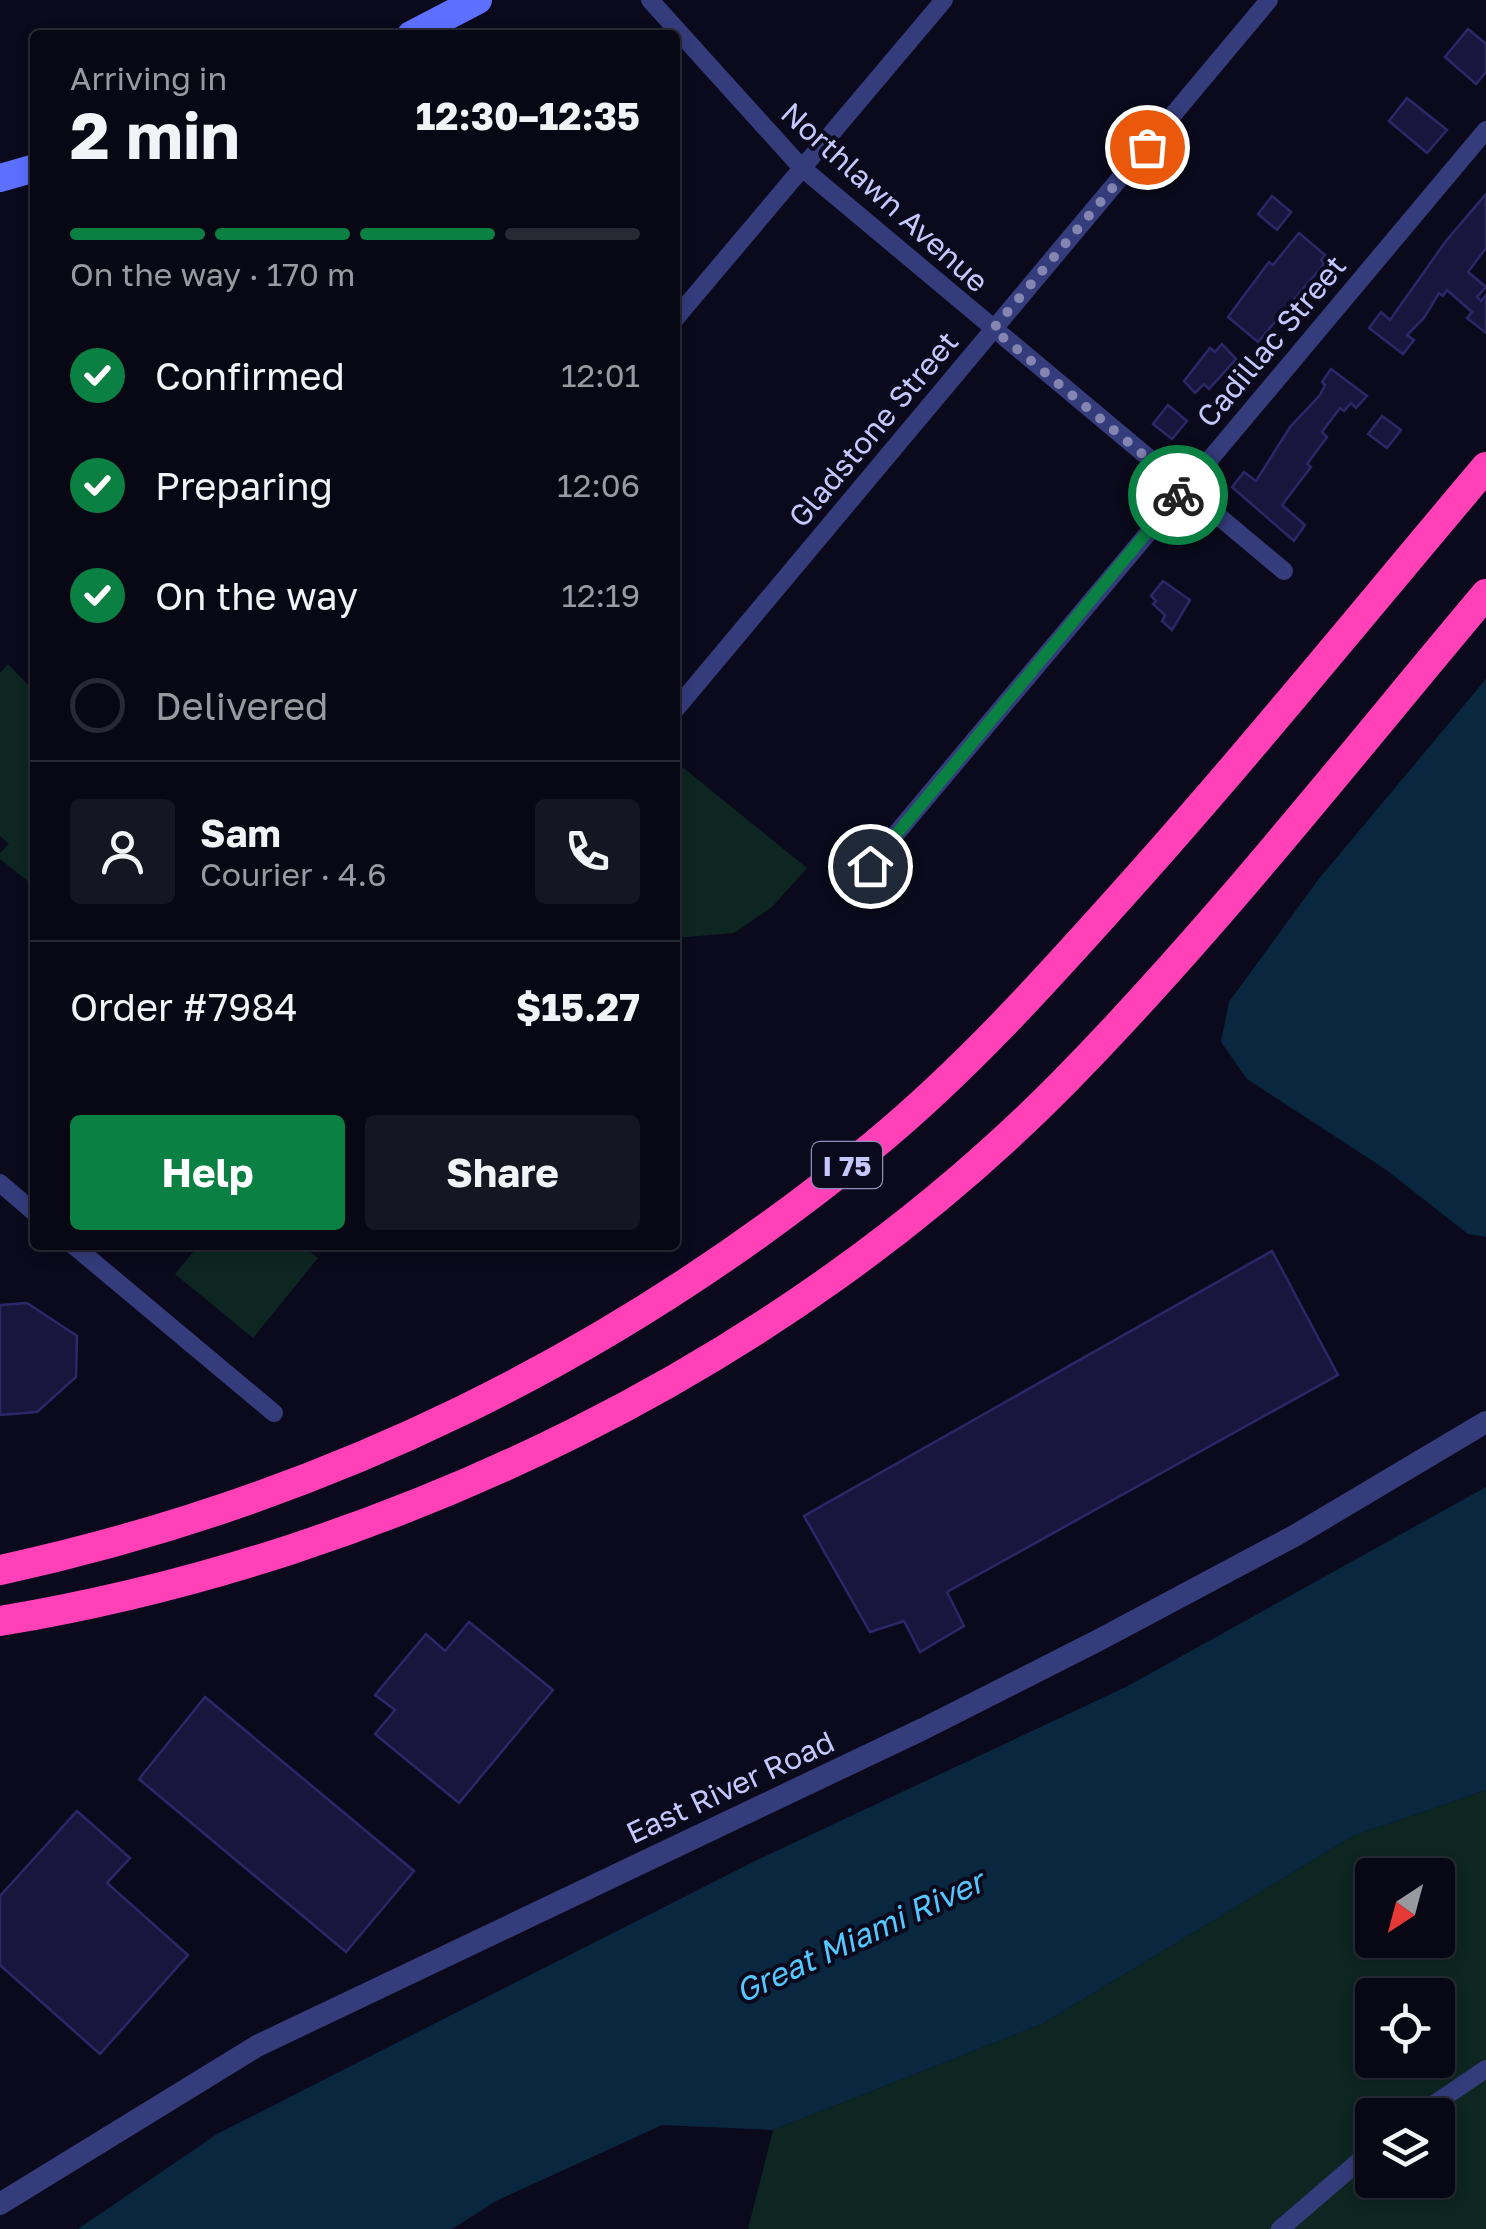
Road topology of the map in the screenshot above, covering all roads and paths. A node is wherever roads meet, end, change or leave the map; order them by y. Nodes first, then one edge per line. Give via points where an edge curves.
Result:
1 (478, 0) edge
2 (650, 0) edge
3 (944, 0) edge
4 (1269, 0) edge
5 (421, 30) edge
6 (677, 30) edge
7 (680, 33) edge
8 (1486, 130) edge
9 (801, 166) junction
10 (30, 169) edge
11 (0, 178) edge
12 (680, 313) edge
13 (993, 329) junction
14 (1486, 467) edge
15 (1183, 488) junction
16 (1284, 572) dead end
17 (1486, 594) edge
18 (680, 704) edge
19 (870, 866) dead end
20 (0, 1183) edge
21 (30, 1209) edge
22 (79, 1250) edge
23 (274, 1413) dead end
24 (1486, 1422) edge
25 (0, 1570) edge
26 (0, 1621) edge
27 (1486, 2069) edge
28 (1443, 2098) edge
29 (1355, 2165) edge
30 (0, 2204) edge
31 (1280, 2229) edge

1 - 5 main road
2 - 6 street, Northlawn Avenue
3 - 9 street
4 - 13 street, Gladstone Street
7 - 9 street, Northlawn Avenue
8 - 15 street, Cadillac Street
9 - 12 street
9 - 13 street, Northlawn Avenue
10 - 11 main road
13 - 15 street, Northlawn Avenue
13 - 18 street, Gladstone Street
14 - 25 highway, I 75 via 1187,824 1061,963 950,1076 788,1216 603,1338 326,1474 151,1534
15 - 16 street, Northlawn Avenue
15 - 19 street, Cadillac Street
17 - 26 highway, I 75 via 1242,884 1064,1082 828,1281 662,1384 498,1468 358,1527 124,1598
20 - 21 street
22 - 23 street
24 - 30 street, East River Road via 1296,1536 1098,1641 257,2046
27 - 28 street
29 - 31 street

